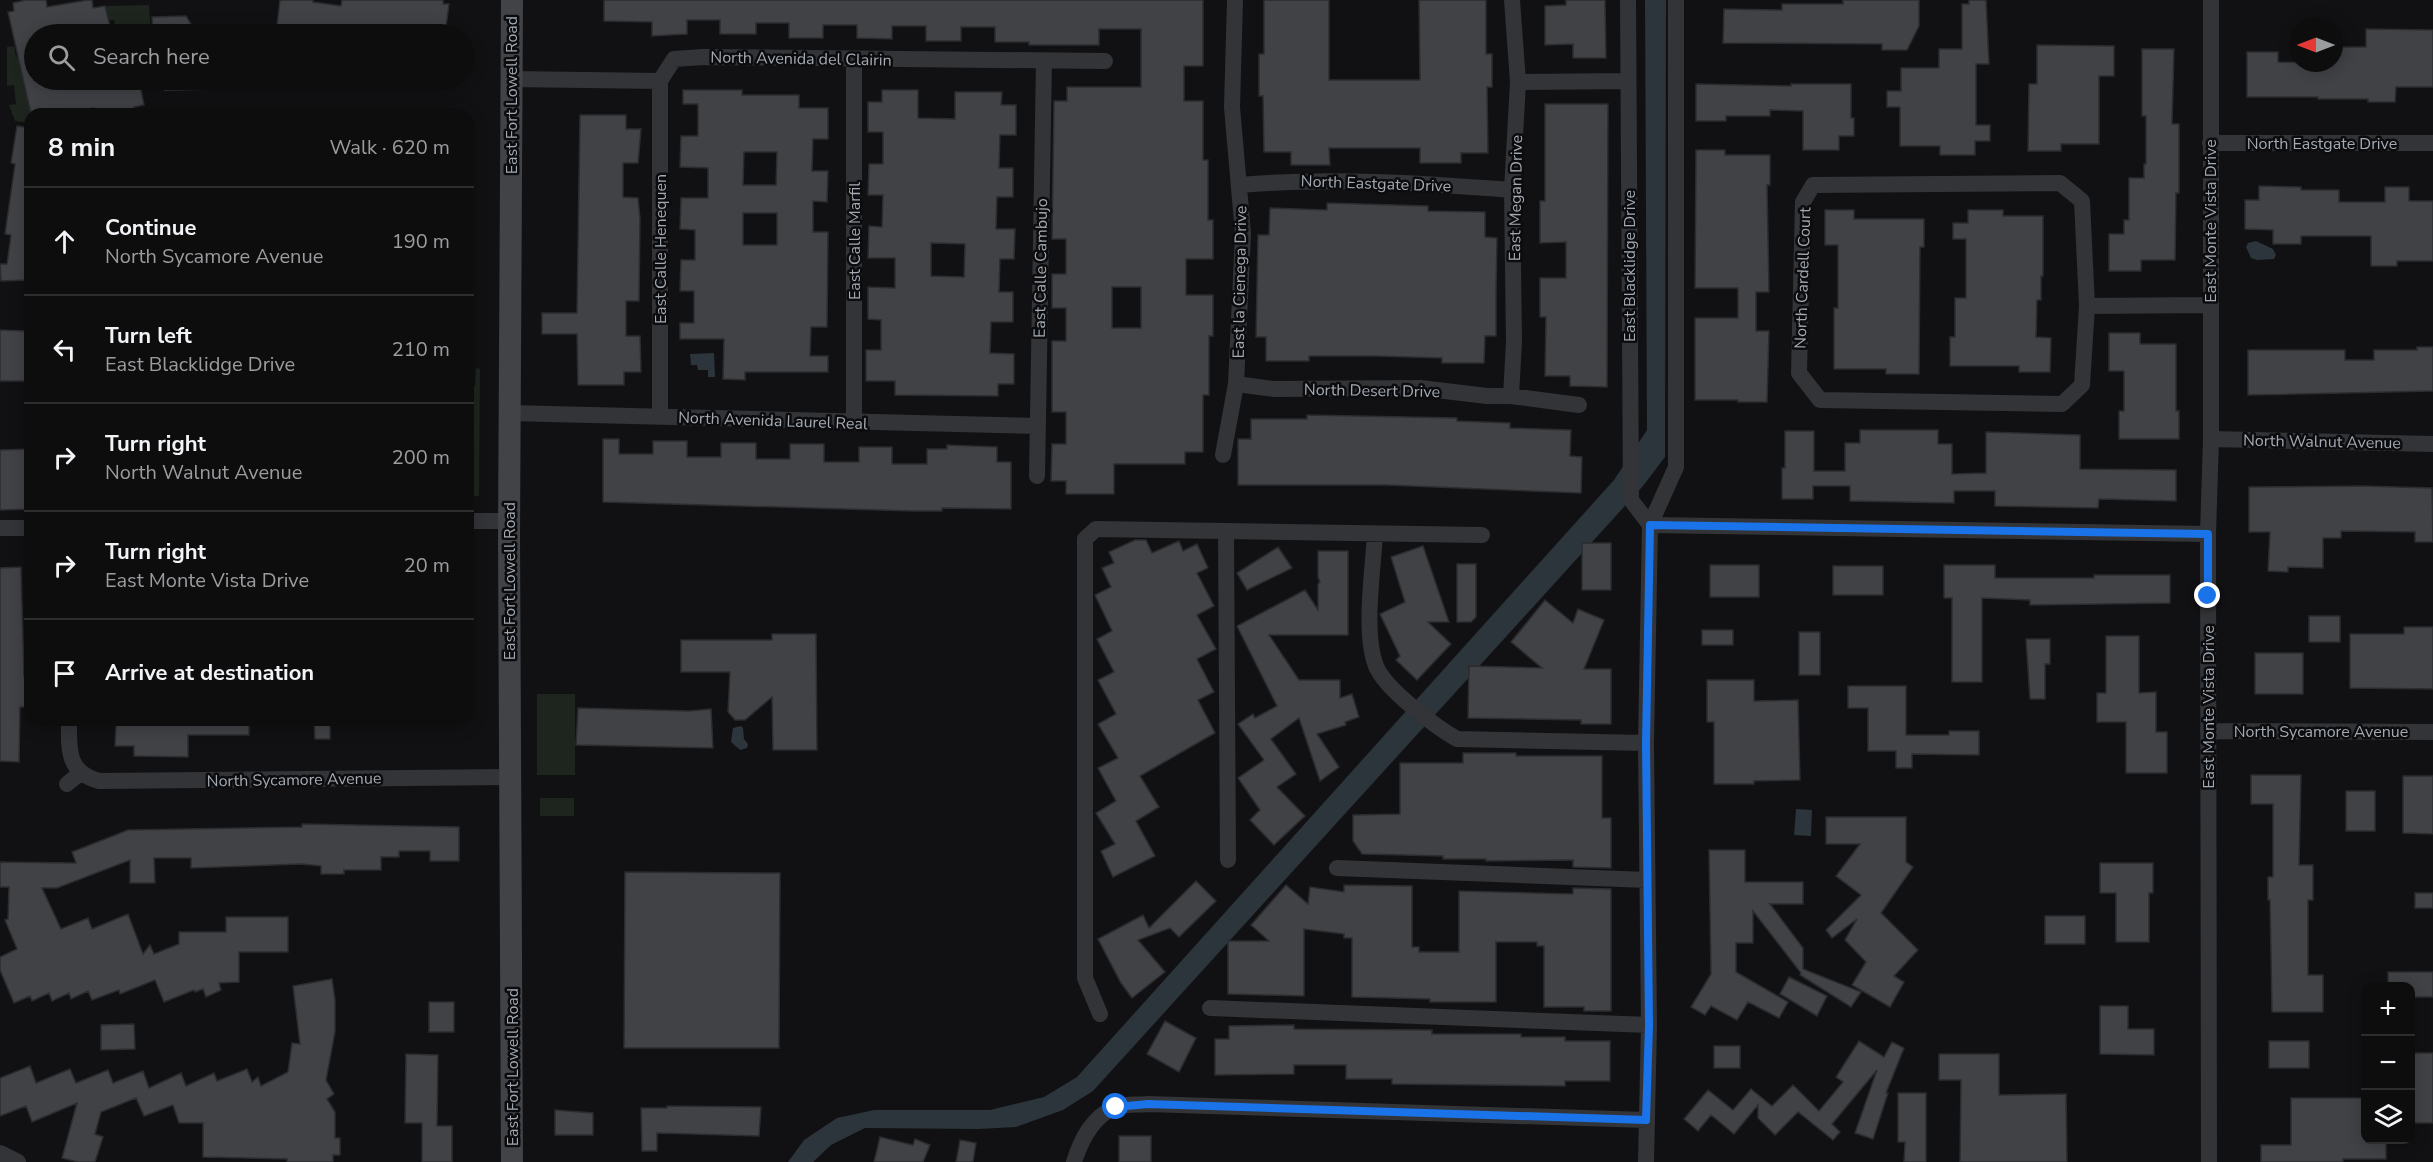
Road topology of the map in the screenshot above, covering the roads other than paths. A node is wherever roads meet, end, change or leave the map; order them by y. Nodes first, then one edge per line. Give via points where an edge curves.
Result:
1 (512, 0) edge
2 (1235, 0) edge
3 (1512, 0) edge
4 (1628, 0) edge
5 (1676, 0) edge
6 (2211, 0) edge
7 (854, 59) junction
8 (1044, 61) junction
9 (1105, 61) dead end
10 (511, 79) junction
11 (660, 81) junction
12 (1628, 81) junction
13 (1518, 82) junction
14 (2210, 143) junction
15 (2433, 143) edge
16 (1240, 185) junction
17 (1512, 190) junction
18 (2210, 305) junction
19 (2087, 306) junction
20 (1236, 384) junction
21 (1511, 396) junction
22 (1579, 405) dead end
23 (509, 413) junction
24 (660, 417) junction
25 (854, 423) junction
26 (1038, 426) junction
27 (2211, 439) junction
28 (2433, 444) edge
29 (1223, 455) dead end
30 (1037, 476) dead end
31 (474, 521) edge
32 (509, 521) junction
33 (1650, 525) junction
34 (0, 528) edge
35 (24, 528) edge
36 (1226, 531) junction
37 (1375, 534) junction
38 (2208, 534) junction
39 (1482, 535) dead end
40 (69, 726) edge
41 (2208, 731) junction
42 (2433, 732) edge
43 (1646, 743) junction
44 (510, 777) junction
45 (1228, 860) dead end
46 (1337, 868) dead end
47 (1647, 880) junction
48 (1210, 1008) dead end
49 (1100, 1014) dead end
50 (1649, 1025) junction
51 (1646, 1120) junction
52 (0, 1153) edge
53 (18, 1162) edge
54 (512, 1162) edge
55 (1074, 1162) edge
56 (1646, 1162) edge
57 (2210, 1162) edge

1 - 10 main road, East Fort Lowell Road
2 - 16 street, East la Cienega Drive via 1232,107
3 - 13 street, East Megan Drive
4 - 12 street, East Blacklidge Drive
5 - 33 street via 1676,467
6 - 14 street, East Monte Vista Drive
7 - 8 street, North Avenida del Clairin
7 - 11 street, North Avenida del Clairin via 674,59
7 - 25 street, East Calle Marfil
8 - 9 street, North Avenida del Clairin
8 - 26 street, East Calle Cambujo
10 - 11 street
10 - 23 main road, East Fort Lowell Road
11 - 24 street, East Calle Henequen
12 - 13 street
12 - 33 street, East Blacklidge Drive via 1631,500
13 - 17 street, East Megan Drive
14 - 15 street, North Eastgate Drive
14 - 18 street, East Monte Vista Drive
16 - 17 street, North Eastgate Drive via 1298,180 1405,181
16 - 20 street, East la Cienega Drive via 1243,234
17 - 21 street, East Megan Drive
18 - 19 street
18 - 27 street, East Monte Vista Drive
19 - 19 street, North Cardell Court via 2082,386 2062,404 1820,400 1799,373 1803,202 1814,185 2060,183 2082,201
20 - 21 street, North Desert Drive via 1274,389 1420,388
20 - 29 street, East la Cienega Drive
21 - 22 street, North Desert Drive
23 - 24 street, North Avenida Laurel Real
23 - 32 main road, East Fort Lowell Road
24 - 25 street, North Avenida Laurel Real
25 - 26 street, North Avenida Laurel Real
26 - 30 street, East Calle Cambujo
27 - 28 street, North Walnut Avenue
27 - 38 street, East Monte Vista Drive
31 - 32 street
32 - 44 main road, East Fort Lowell Road
33 - 38 street
33 - 43 street
34 - 35 street
36 - 37 street
36 - 45 street
36 - 49 street via 1096,529 1085,539 1085,978
37 - 39 street
37 - 43 street via 1370,639 1377,668 1402,698 1438,728 1457,739
38 - 41 street, East Monte Vista Drive
40 - 44 street, North Sycamore Avenue via 74,778 109,781
41 - 42 street, North Sycamore Avenue
41 - 57 street, East Monte Vista Drive
43 - 47 street
44 - 54 main road, East Fort Lowell Road
46 - 47 street
47 - 50 street
48 - 50 street
50 - 51 street
51 - 55 street via 1148,1104 1116,1107 1096,1121 1082,1140
51 - 56 street
52 - 53 street

